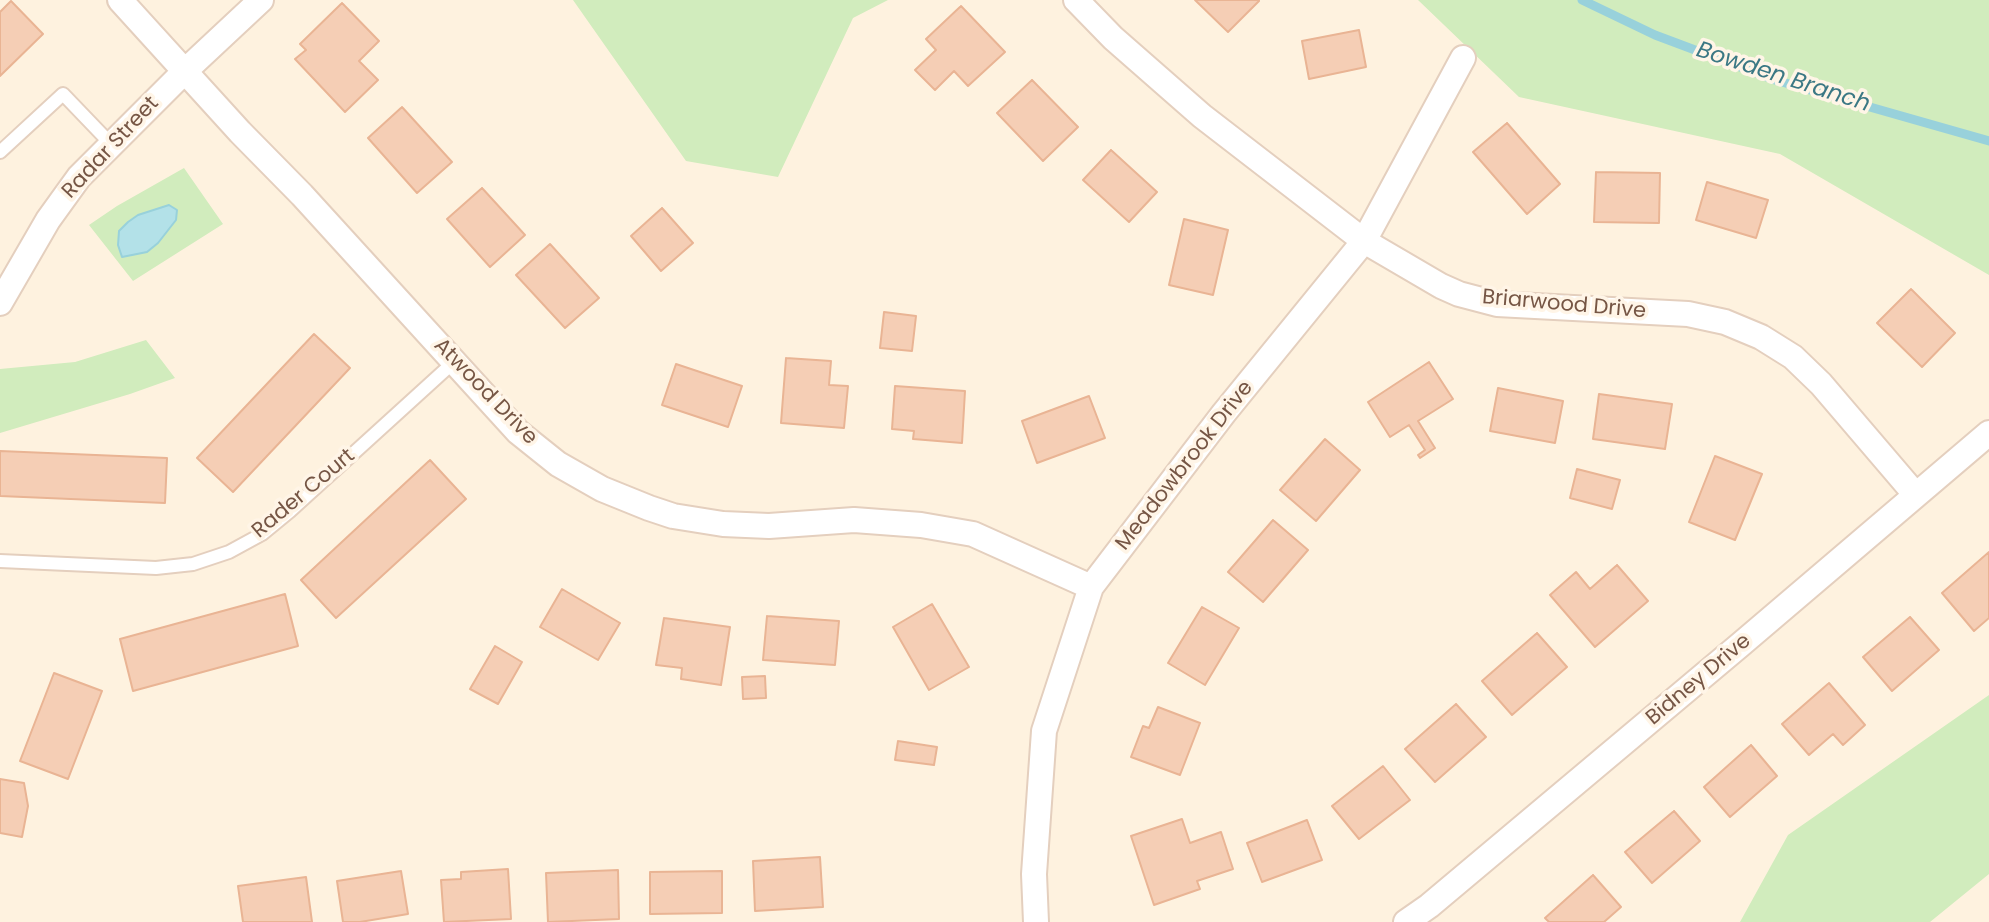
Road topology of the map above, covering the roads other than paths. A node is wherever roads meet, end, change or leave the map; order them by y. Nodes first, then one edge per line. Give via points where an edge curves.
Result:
1 (120, 0) edge
2 (261, 0) edge
3 (1076, 0) edge
4 (1463, 58) dead end
5 (185, 71) junction
6 (111, 144) junction
7 (0, 152) edge
8 (1363, 241) junction
9 (0, 303) edge
10 (455, 361) junction
11 (1989, 433) edge
12 (1915, 494) junction
13 (0, 563) edge
14 (1091, 587) junction
15 (1037, 922) edge
16 (1406, 922) edge

1 - 5 street, Atwood Drive
2 - 5 street, Radar Street
3 - 8 street, Briarwood Drive via 1202,116
4 - 8 street, Meadowbrook Drive
5 - 6 street, Radar Street
5 - 10 street, Atwood Drive
6 - 7 lane via 63,94
6 - 9 street, Radar Street via 79,177 48,220
8 - 12 street, Briarwood Drive via 1441,286 1497,304 1688,314 1761,337 1821,384
8 - 14 street, Meadowbrook Drive
10 - 13 lane, Rader Court via 290,511 229,552 193,564 156,568
10 - 14 street, Atwood Drive via 518,432 558,464 649,508 723,524 854,520 973,534
11 - 12 street, Bidney Drive
12 - 16 street, Bidney Drive
14 - 15 street, Meadowbrook Drive via 1044,732 1034,874

